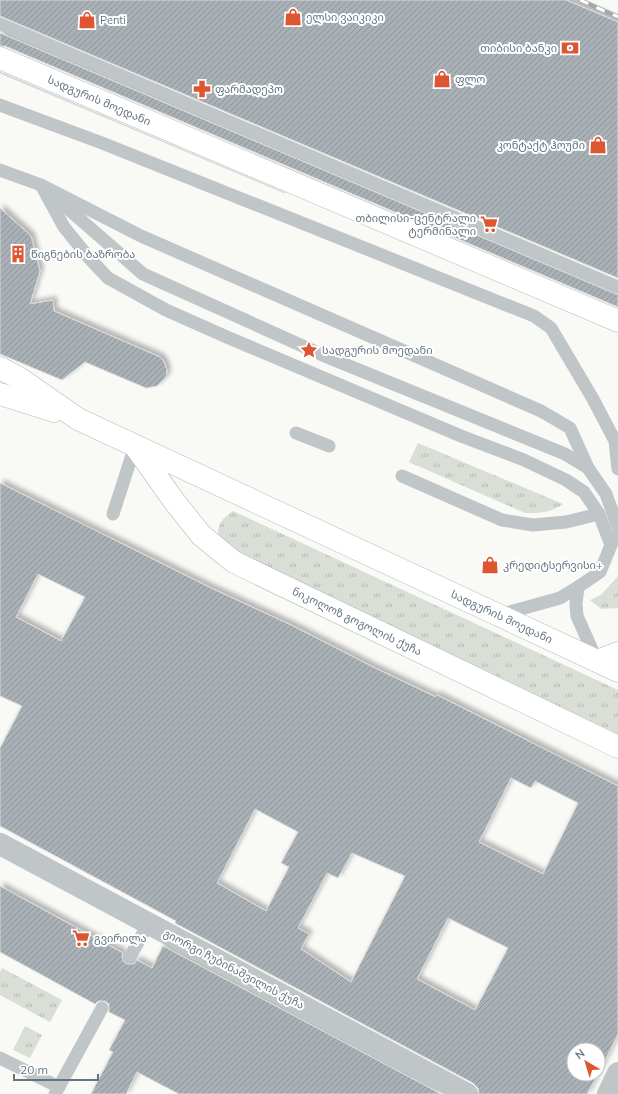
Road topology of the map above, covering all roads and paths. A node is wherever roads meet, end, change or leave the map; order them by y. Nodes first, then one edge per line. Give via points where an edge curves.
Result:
1 (0, 24) edge
2 (0, 58) edge
3 (0, 104) edge
4 (0, 170) edge
5 (41, 185) junction
6 (618, 287) edge
7 (618, 321) edge
8 (0, 368) edge
9 (0, 394) edge
10 (78, 419) junction
11 (296, 433) dead end
12 (135, 446) junction
13 (329, 446) dead end
14 (588, 468) junction
15 (618, 469) edge
16 (402, 476) dead end
17 (113, 514) dead end
18 (599, 514) junction
19 (618, 528) edge
20 (611, 545) junction
21 (578, 587) junction
22 (499, 615) junction
23 (618, 653) edge
24 (597, 661) junction
25 (618, 671) edge
26 (618, 747) edge
27 (0, 844) edge
28 (148, 924) junction
29 (130, 957) dead end
30 (102, 1008) dead end
31 (0, 1058) edge
32 (618, 1073) edge
33 (57, 1091) edge
34 (467, 1094) edge
35 (608, 1094) edge

1 - 6 lane
2 - 7 main road, სადგურის მოედანი
3 - 15 lane via 534,316 551,328 593,399 615,441
4 - 5 lane
5 - 14 lane via 143,274 327,357 565,454
5 - 14 lane via 141,236 541,411 570,428
5 - 18 lane via 64,227 108,278 166,310 566,480 584,492
8 - 10 main road, სადგურის მოედანი via 19,378
9 - 10 main road
10 - 12 main road, სადგურის მოედანი
11 - 13 lane
12 - 17 lane
12 - 22 main road, სადგურის მოედანი
12 - 26 main road, ნიკოლოზ გოგოლის ქუჩა via 201,535 234,562
14 - 19 lane via 606,494
16 - 18 lane via 502,520 533,525 566,522
18 - 20 lane
19 - 20 lane
20 - 21 lane via 600,572
21 - 22 lane via 560,598
21 - 24 lane via 577,616
22 - 24 main road, სადგურის მოედანი
23 - 24 main road
24 - 25 main road, სადგურის მოედანი
27 - 28 street, გიორგი ჩუბინაშვილის ქუჩა
28 - 29 lane
28 - 34 street, გიორგი ჩუბინაშვილის ქუჩა
30 - 33 lane
31 - 33 lane
32 - 35 street

